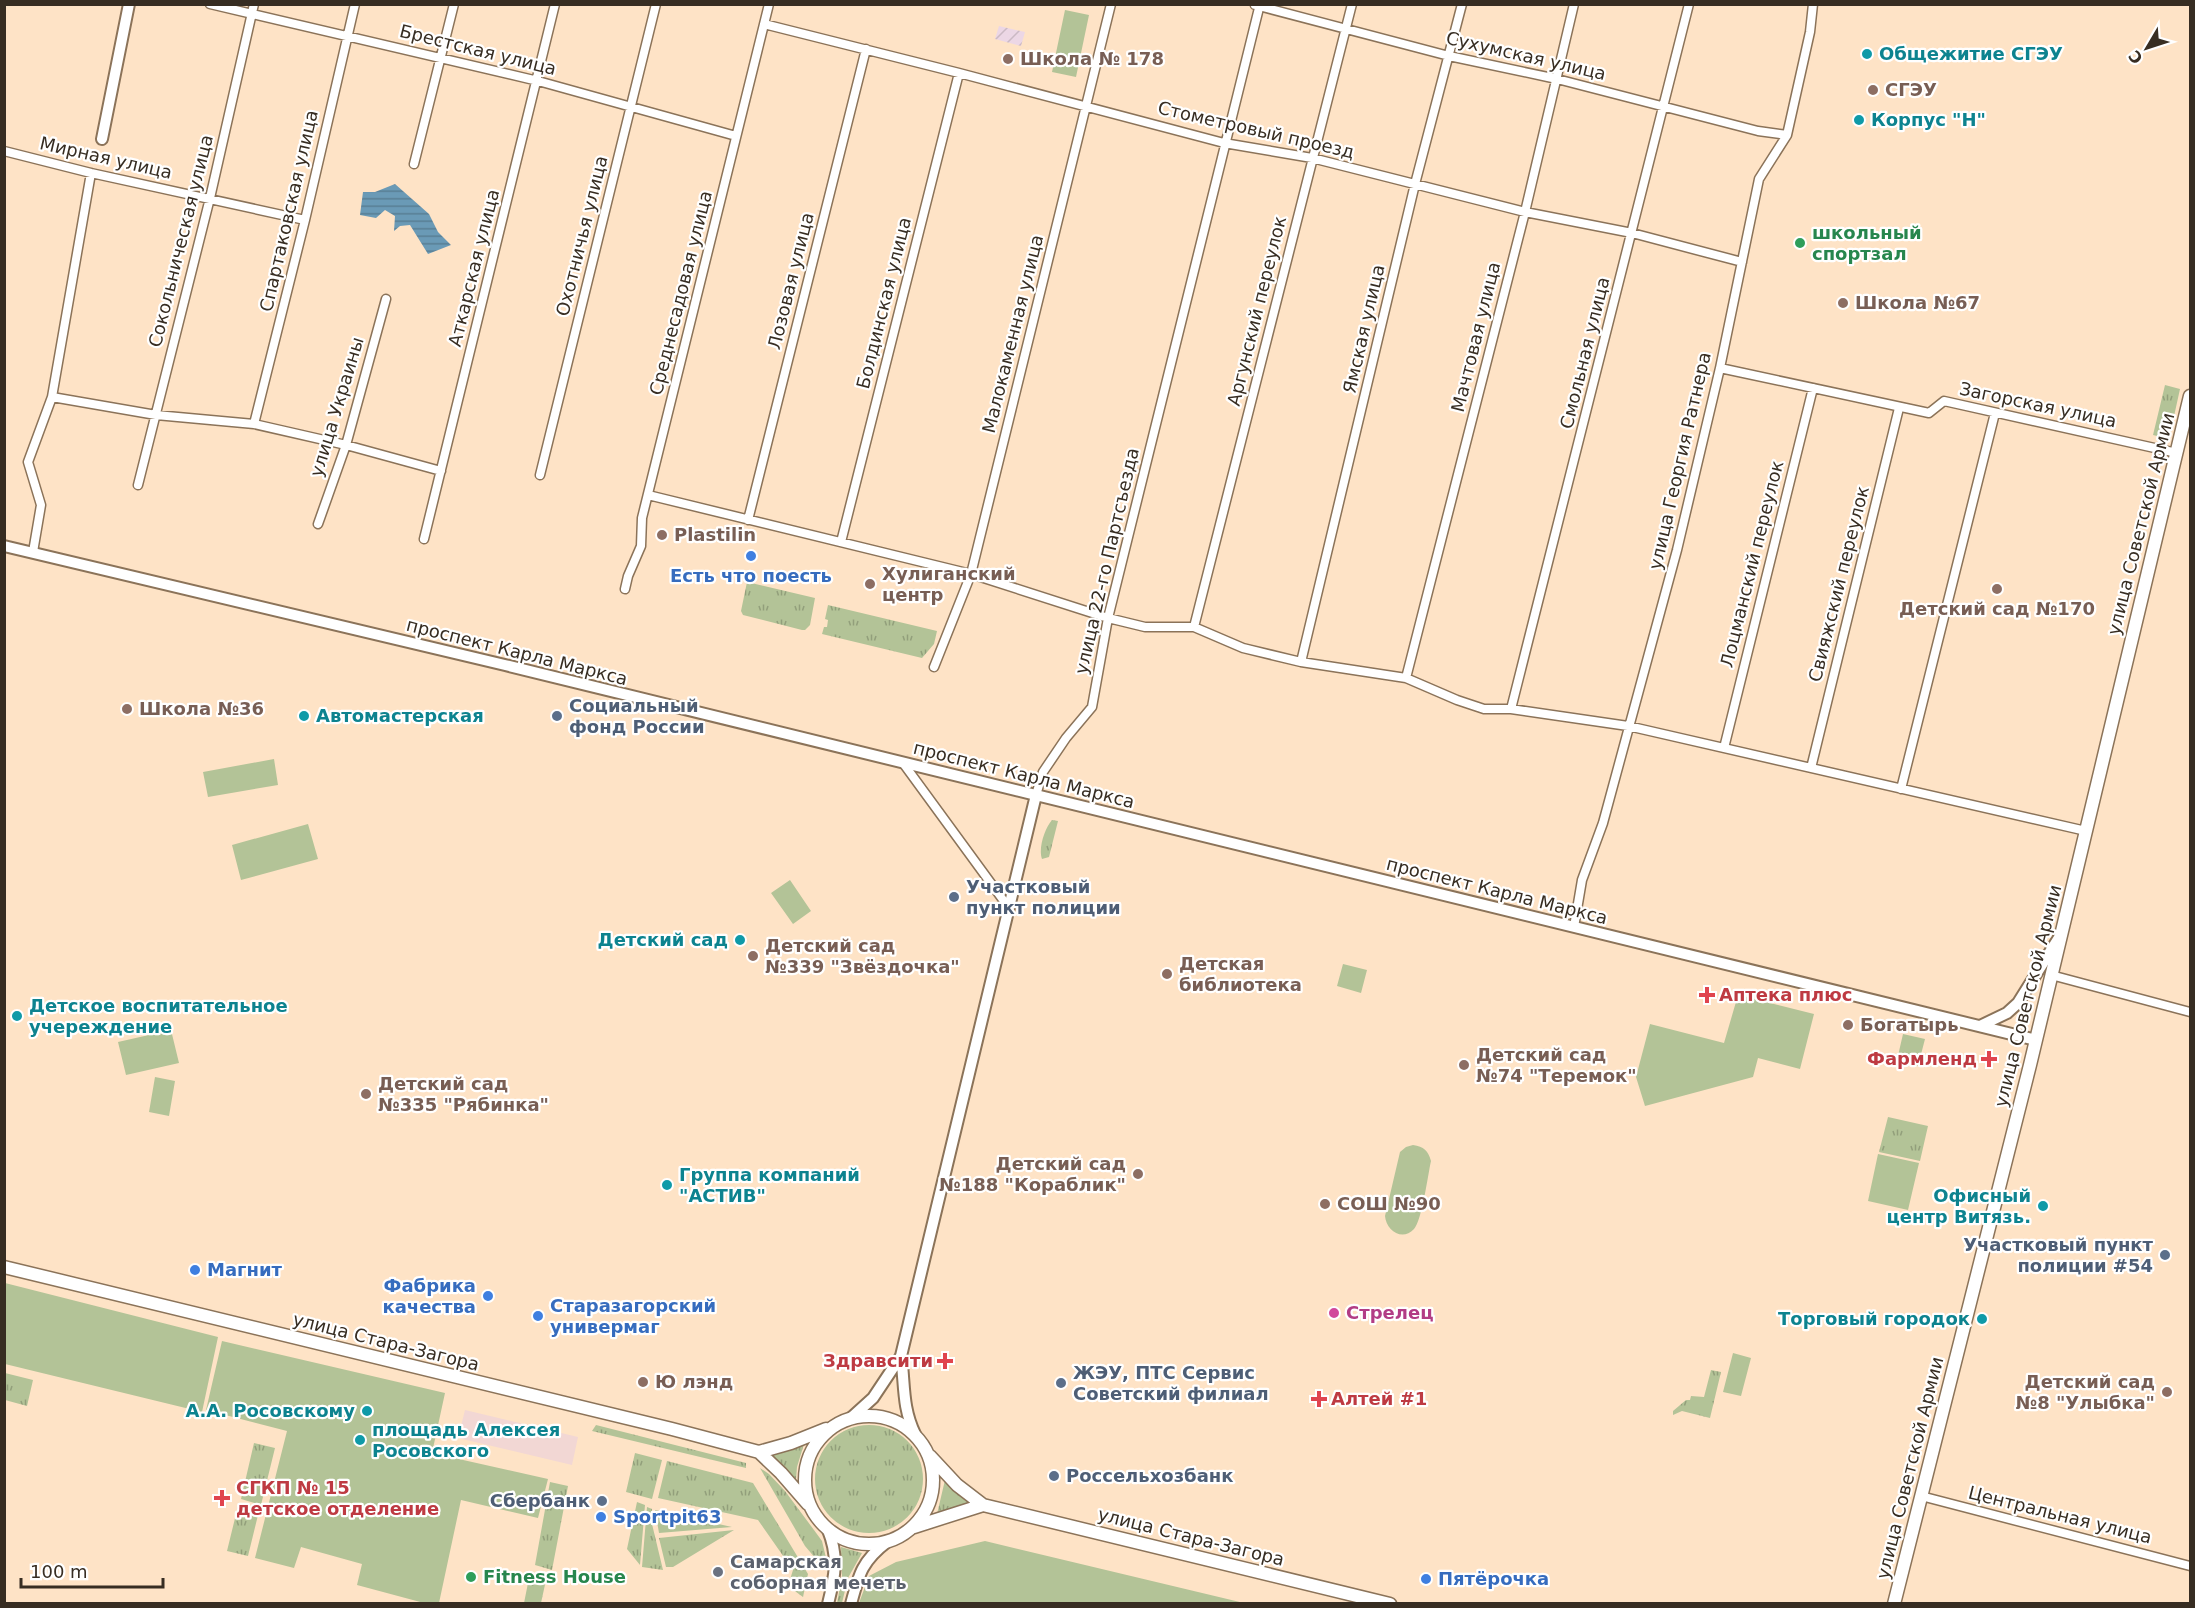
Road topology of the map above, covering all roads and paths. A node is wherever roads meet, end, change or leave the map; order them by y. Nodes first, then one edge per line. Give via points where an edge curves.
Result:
1 (129, 4) edge
2 (210, 4) edge
3 (355, 4) edge
4 (454, 4) edge
5 (555, 4) edge
6 (656, 4) edge
7 (769, 4) edge
8 (1111, 4) edge
9 (1352, 4) edge
10 (1462, 4) edge
11 (1574, 4) edge
12 (1689, 4) edge
13 (1813, 4) edge
14 (1258, 5) edge
15 (252, 9) edge
16 (764, 24) junction
17 (1346, 28) junction
18 (346, 36) junction
19 (866, 50) junction
20 (1449, 56) junction
21 (440, 58) junction
22 (959, 73) junction
23 (1557, 79) junction
24 (538, 81) junction
25 (632, 106) junction
26 (1086, 106) junction
27 (1664, 106) junction
28 (1787, 135) junction
29 (736, 136) junction
30 (102, 139) dead end
31 (1224, 144) junction
32 (4, 151) edge
33 (1312, 158) junction
34 (414, 164) dead end
35 (91, 173) junction
36 (1415, 184) junction
37 (210, 198) junction
38 (1525, 212) junction
39 (305, 220) junction
40 (1632, 233) junction
41 (1743, 262) junction
42 (386, 299) dead end
43 (1720, 368) junction
44 (1813, 388) junction
45 (2190, 396) edge
46 (52, 398) junction
47 (1899, 408) junction
48 (1995, 413) junction
49 (156, 415) junction
50 (254, 424) junction
51 (346, 445) junction
52 (2177, 453) junction
53 (441, 471) junction
54 (540, 475) dead end
55 (138, 485) dead end
56 (648, 495) junction
57 (748, 520) junction
58 (318, 524) dead end
59 (424, 538) dead end
60 (841, 542) junction
61 (4, 546) edge
62 (33, 552) junction
63 (971, 574) junction
64 (625, 589) dead end
65 (1108, 618) junction
66 (1194, 627) junction
67 (1301, 662) junction
68 (934, 667) dead end
69 (1406, 678) junction
70 (1511, 709) junction
71 (1628, 726) junction
72 (1724, 748) junction
73 (903, 763) junction
74 (1811, 768) junction
75 (1901, 789) junction
76 (1036, 795) junction
77 (2086, 831) junction
78 (1009, 908) junction
79 (1574, 927) junction
80 (2062, 933) junction
81 (2051, 975) junction
82 (2190, 1012) edge
83 (1980, 1026) junction
84 (2036, 1040) junction
85 (4, 1267) edge
86 (901, 1356) junction
87 (852, 1417) junction
88 (833, 1427) junction
89 (915, 1434) junction
90 (759, 1452) junction
91 (930, 1456) junction
92 (1922, 1496) junction
93 (808, 1504) junction
94 (984, 1505) junction
95 (914, 1527) junction
96 (828, 1530) junction
97 (887, 1542) junction
98 (2190, 1566) edge
99 (828, 1604) edge
100 (851, 1604) edge
101 (1390, 1604) edge
102 (1894, 1604) edge

1 - 30 street
2 - 15 street, Брестская улица
3 - 18 street, Спартаковская улица
4 - 21 street
5 - 24 street, Аткарская улица
6 - 25 street, Охотничья улица
7 - 16 street, Среднесадовая улица
8 - 26 street, Малокаменная улица
9 - 17 street, Аргунский переулок
10 - 20 street, Ямская улица
11 - 23 street, Мачтовая улица
12 - 27 street, Смольная улица
13 - 28 street, улица Георгия Ратнера
14 - 17 street, Сухумская улица
14 - 31 street, улица 22-го Партсъезда
15 - 18 street, Брестская улица
15 - 37 street, Сокольническая улица
16 - 19 street, Стометровый проезд
16 - 29 street, Среднесадовая улица
17 - 20 street, Сухумская улица
17 - 33 street, Аргунский переулок
18 - 21 street, Брестская улица
18 - 39 street, Спартаковская улица
19 - 22 street, Стометровый проезд
19 - 57 street, Лозовая улица
20 - 23 street, Сухумская улица
20 - 36 street, Ямская улица
21 - 24 street, Брестская улица
21 - 34 street
22 - 26 street, Стометровый проезд
22 - 60 street, Болдинская улица
23 - 27 street, Сухумская улица
23 - 38 street, Мачтовая улица
24 - 25 street, Брестская улица
24 - 53 street, Аткарская улица
25 - 29 street, Брестская улица
25 - 54 street, Охотничья улица
26 - 31 street, Стометровый проезд
26 - 63 street, Малокаменная улица
27 - 28 street, Сухумская улица
27 - 40 street, Смольная улица
28 - 41 street, улица Георгия Ратнера via 1759,179
29 - 56 street, Среднесадовая улица
31 - 33 street, Стометровый проезд
31 - 65 street, улица 22-го Партсъезда
32 - 35 street, Мирная улица
33 - 36 street, Стометровый проезд
33 - 66 street, Аргунский переулок
35 - 37 street, Мирная улица
35 - 46 street
36 - 38 street, Стометровый проезд
36 - 67 street, Ямская улица
37 - 39 street, Мирная улица
37 - 49 street, Сокольническая улица
38 - 40 street, Стометровый проезд
38 - 69 street, Мачтовая улица
39 - 50 street, Спартаковская улица
40 - 41 street, Стометровый проезд
40 - 70 street, Смольная улица
41 - 43 street, улица Георгия Ратнера
42 - 51 street, улица Украины
43 - 44 street, Загорская улица
43 - 71 street, улица Георгия Ратнера via 1677,550
44 - 47 street, Загорская улица
44 - 72 street, Лоцманский переулок
45 - 52 main road, улица Советской Армии
46 - 49 street
46 - 62 street via 28,462 41,505
47 - 48 street, Загорская улица via 1929,413 1944,401
47 - 74 street, Свияжский переулок
48 - 52 street, Загорская улица
48 - 75 street
49 - 50 street
49 - 55 street, Сокольническая улица
50 - 51 street
51 - 53 street
51 - 58 street, улица Украины
52 - 77 main road, улица Советской Армии
53 - 59 street, Аткарская улица
56 - 57 street
56 - 64 street, Среднесадовая улица via 641,546
57 - 60 street
60 - 63 street
61 - 62 street, проспект Карла Маркса
62 - 73 street, проспект Карла Маркса
63 - 65 street
63 - 68 street, Малокаменная улица
65 - 66 street via 1145,627
65 - 76 street, улица 22-го Партсъезда via 1092,708 1046,769
66 - 67 street via 1243,648
67 - 69 street
69 - 70 street via 1484,709
70 - 71 street
71 - 72 street
71 - 79 street, улица Георгия Ратнера via 1603,823 1582,880
72 - 74 street
73 - 76 street, проспект Карла Маркса
73 - 78 street
74 - 75 street
75 - 77 street
76 - 78 street, улица 22-го Партсъезда
76 - 79 street, проспект Карла Маркса
77 - 80 main road, улица Советской Армии
78 - 86 street, улица 22-го Партсъезда
79 - 83 street, проспект Карла Маркса
80 - 81 main road, улица Советской Армии
80 - 83 street via 2018,1003
81 - 82 street
81 - 84 main road, улица Советской Армии
83 - 84 street, проспект Карла Маркса
84 - 92 main road, улица Советской Армии
85 - 90 main road, улица Стара-Загора
86 - 87 street, улица 22-го Партсъезда via 873,1398
86 - 89 street, улица 22-го Партсъезда via 904,1404
87 - 88 main road
87 - 89 main road via 875,1416 899,1423
88 - 90 main road
88 - 93 main road via 807,1463 804,1483
89 - 91 main road
90 - 93 main road, улица Стара-Загора
91 - 94 main road, улица Стара-Загора via 957,1485
91 - 95 main road via 934,1480 931,1501
92 - 98 street, Центральная улица
92 - 102 main road, улица Советской Армии
93 - 96 main road
94 - 95 main road
94 - 101 main road, улица Стара-Загора
95 - 97 main road
96 - 97 main road via 844,1540 864,1544
96 - 99 street via 836,1563
97 - 100 street via 871,1554 862,1568

